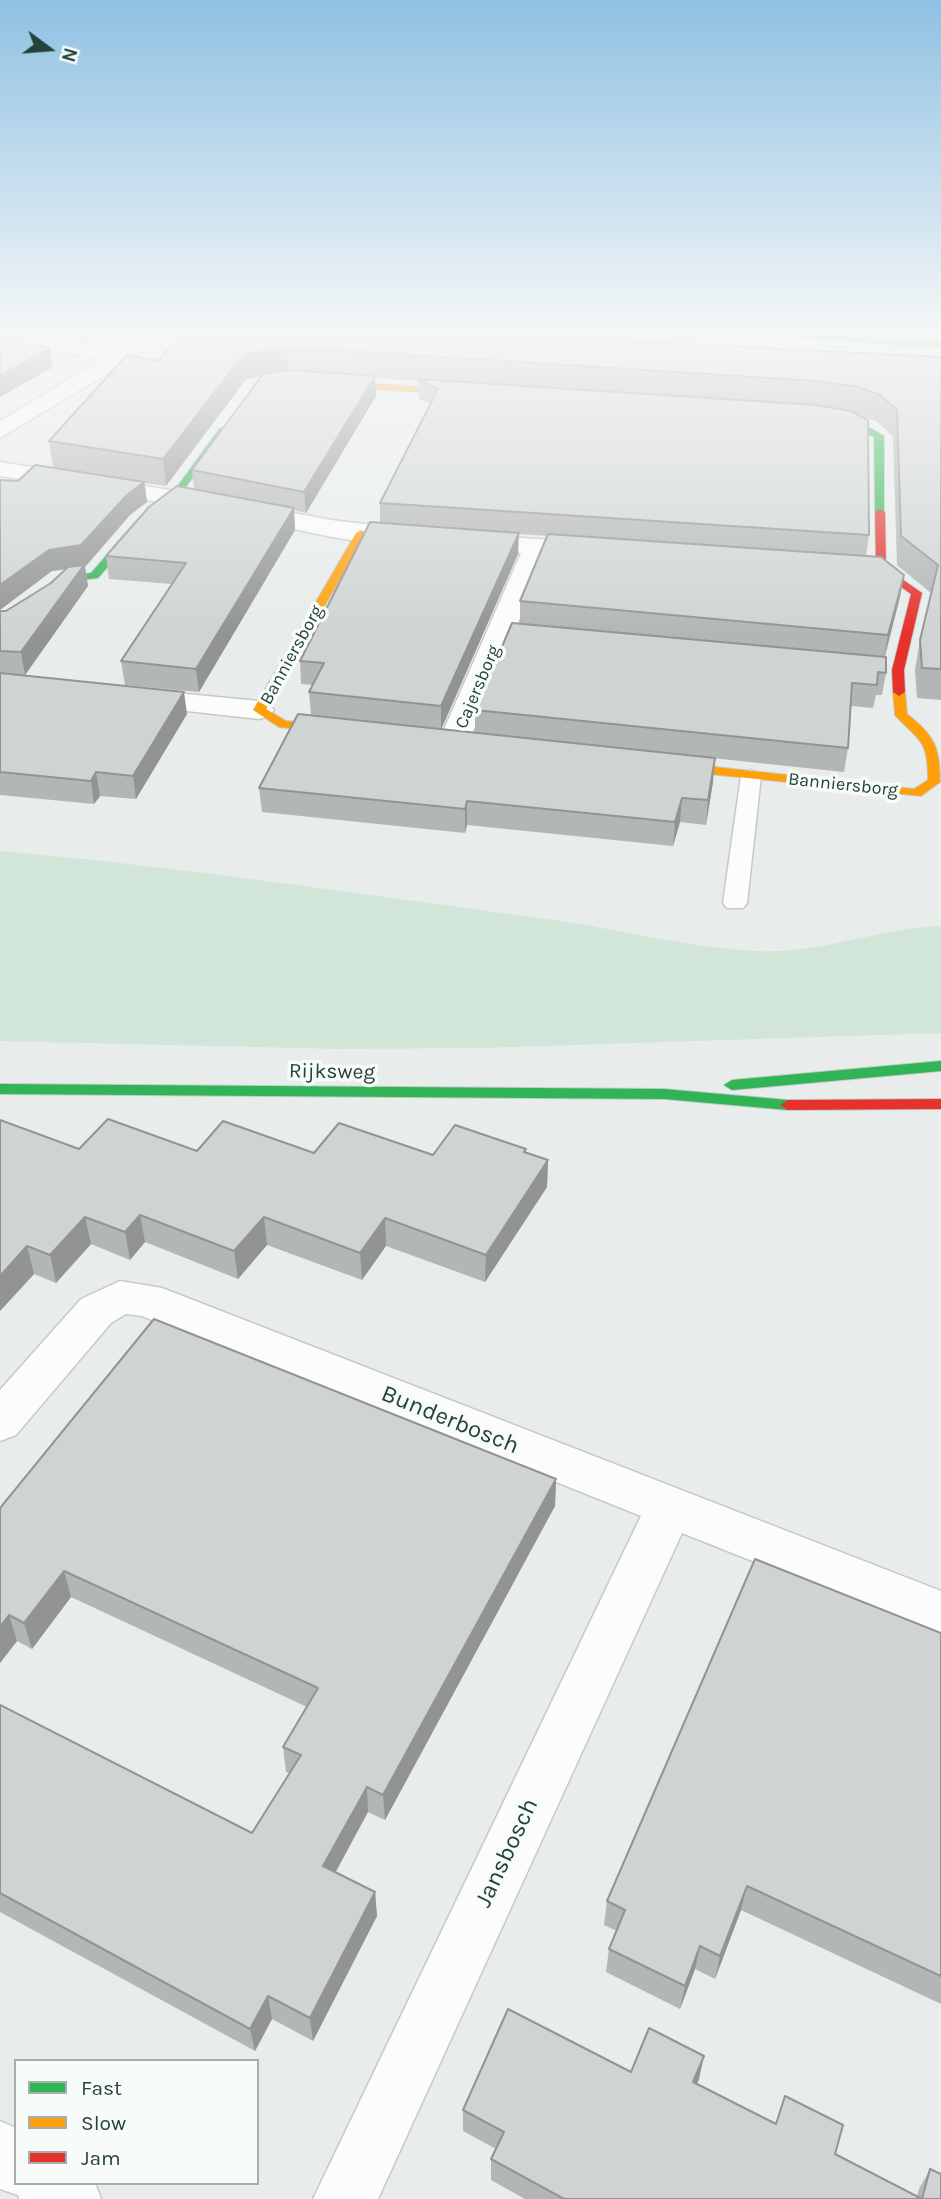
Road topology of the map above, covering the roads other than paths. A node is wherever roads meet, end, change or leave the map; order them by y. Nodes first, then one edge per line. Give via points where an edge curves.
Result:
1 (224, 431) edge
2 (870, 431) edge
3 (0, 470) edge
4 (174, 497) junction
5 (361, 533) junction
6 (536, 548) junction
7 (620, 553) edge
8 (853, 568) edge
9 (881, 569) junction
10 (0, 624) edge
11 (109, 695) edge
12 (259, 710) junction
13 (362, 732) edge
14 (454, 741) edge
15 (643, 763) edge
16 (751, 776) junction
17 (734, 903) dead end
18 (941, 1066) edge
19 (0, 1089) edge
20 (664, 1094) junction
21 (941, 1104) edge
22 (0, 1422) edge
23 (670, 1506) junction
24 (941, 1614) edge
25 (48, 2185) edge
26 (69, 2199) edge
27 (345, 2199) edge

1 - 4 street
2 - 9 street via 879,436
3 - 4 street
4 - 5 street
4 - 10 street via 141,522 94,576 63,579
5 - 6 street
5 - 12 street, Banniersborg
6 - 7 street
6 - 14 street, Cajersborg via 515,634
8 - 9 street
9 - 16 street, Banniersborg via 917,593 885,669 901,715 930,737 935,751 934,782 916,793
11 - 12 street
12 - 13 street, Banniersborg via 283,724
15 - 16 street, Banniersborg
16 - 17 lane
18 - 20 street, Rijksweg via 783,1078
19 - 20 street, Rijksweg
20 - 21 street, Rijksweg via 783,1105
22 - 23 street, Bunderbosch via 96,1311 120,1297 147,1300
23 - 24 street, Bunderbosch
23 - 27 street, Jansbosch
25 - 26 street

